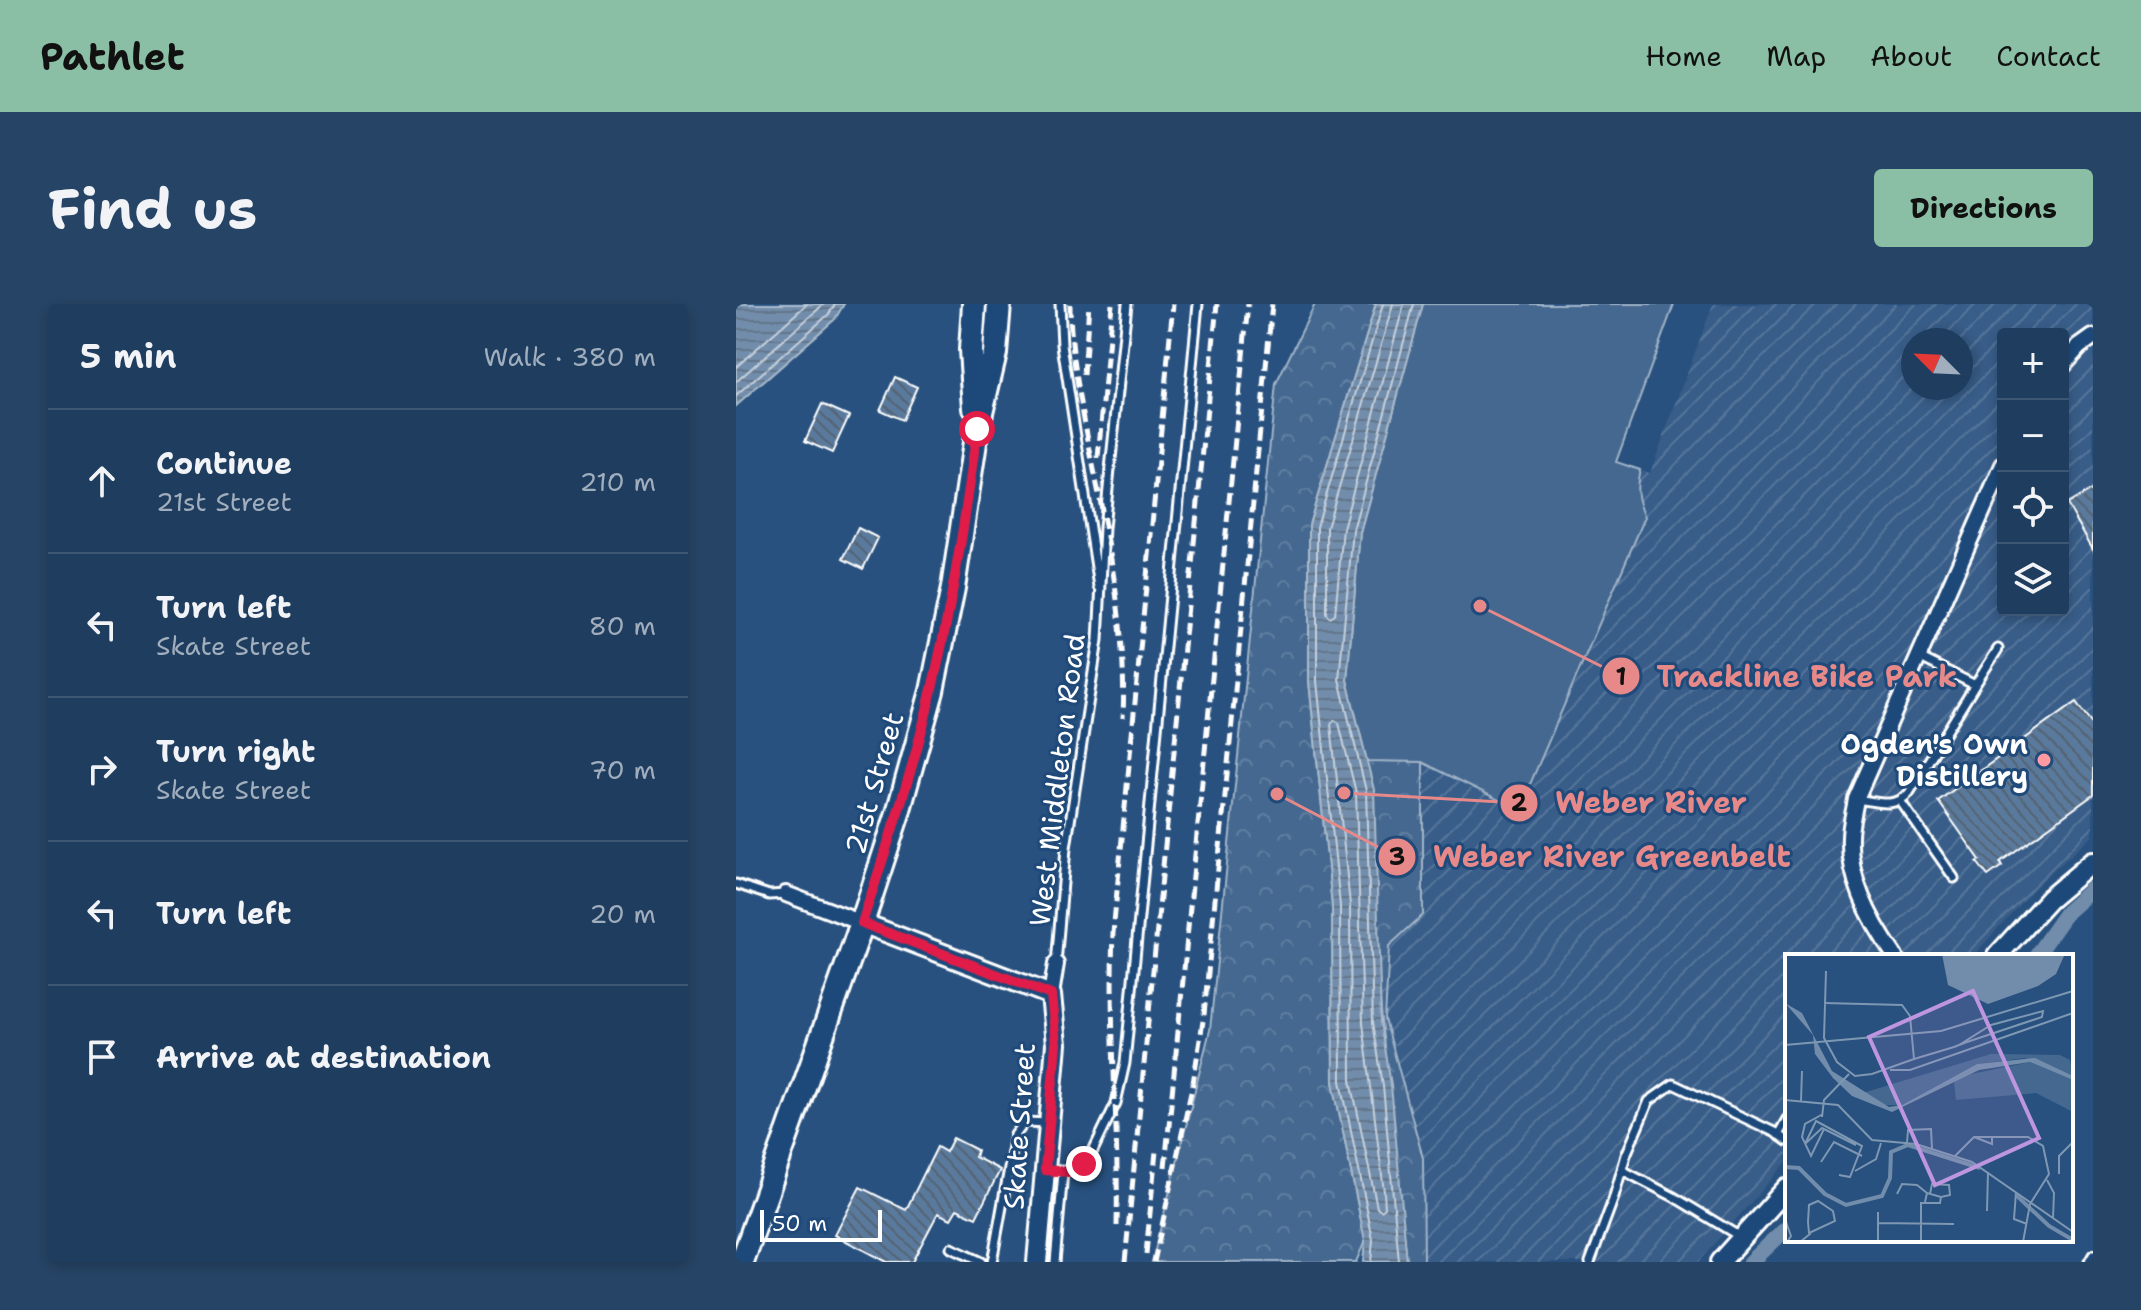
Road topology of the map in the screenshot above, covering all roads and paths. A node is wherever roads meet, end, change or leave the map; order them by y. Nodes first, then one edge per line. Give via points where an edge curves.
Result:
1 (974, 304) edge
2 (999, 304) edge
3 (1060, 304) edge
4 (1127, 304) edge
5 (1198, 304) edge
6 (2093, 337) edge
7 (2069, 358) edge
8 (977, 429) junction
9 (2000, 472) edge
10 (1101, 602) junction
11 (1998, 649) dead end
12 (1919, 657) junction
13 (1975, 685) junction
14 (1856, 799) junction
15 (1901, 802) junction
16 (2093, 862) edge
17 (1954, 878) dead end
18 (736, 884) edge
19 (786, 894) joint
20 (862, 923) junction
21 (1894, 954) edge
22 (1999, 954) edge
23 (1056, 964) joint
24 (1051, 995) junction
25 (1049, 1123) junction
26 (1785, 1123) edge
27 (1778, 1135) junction
28 (1785, 1140) edge
29 (1622, 1170) junction
30 (1054, 1171) junction
31 (1785, 1190) edge
32 (1742, 1238) junction
33 (951, 1248) dead end
34 (2093, 1255) edge
35 (742, 1262) edge
36 (981, 1262) edge
37 (992, 1262) edge
38 (1037, 1262) edge
39 (1055, 1262) edge
40 (1590, 1262) edge
41 (1720, 1262) edge
42 (2089, 1262) edge

1 - 8 main road via 971,350
2 - 8 main road, 21st Street via 995,353
3 - 10 lane, West Middleton Road
4 - 10 lane, West Middleton Road
5 - 30 lane via 1125,1063 1116,1103 1096,1150 1084,1164
6 - 7 street
8 - 20 main road, 21st Street via 932,691
9 - 12 street
10 - 23 lane, West Middleton Road via 1066,848
11 - 13 lane
12 - 13 lane
12 - 14 street
13 - 15 lane
14 - 15 lane
14 - 21 street via 1850,839 1856,880 1871,920
15 - 17 lane
16 - 22 street via 2049,899
18 - 19 lane via 769,895
19 - 20 street
20 - 24 street
20 - 35 main road, 21st Street
23 - 24 street, Skate Street
24 - 25 street, Skate Street via 1056,1044
25 - 30 street, Skate Street
25 - 37 lane via 1025,1122 1015,1135
26 - 27 lane
27 - 28 lane
27 - 29 lane via 1673,1084 1649,1101
29 - 32 lane
29 - 40 lane
30 - 38 street, Skate Street
30 - 39 lane
31 - 32 street
32 - 41 street
33 - 36 lane
34 - 42 lane

